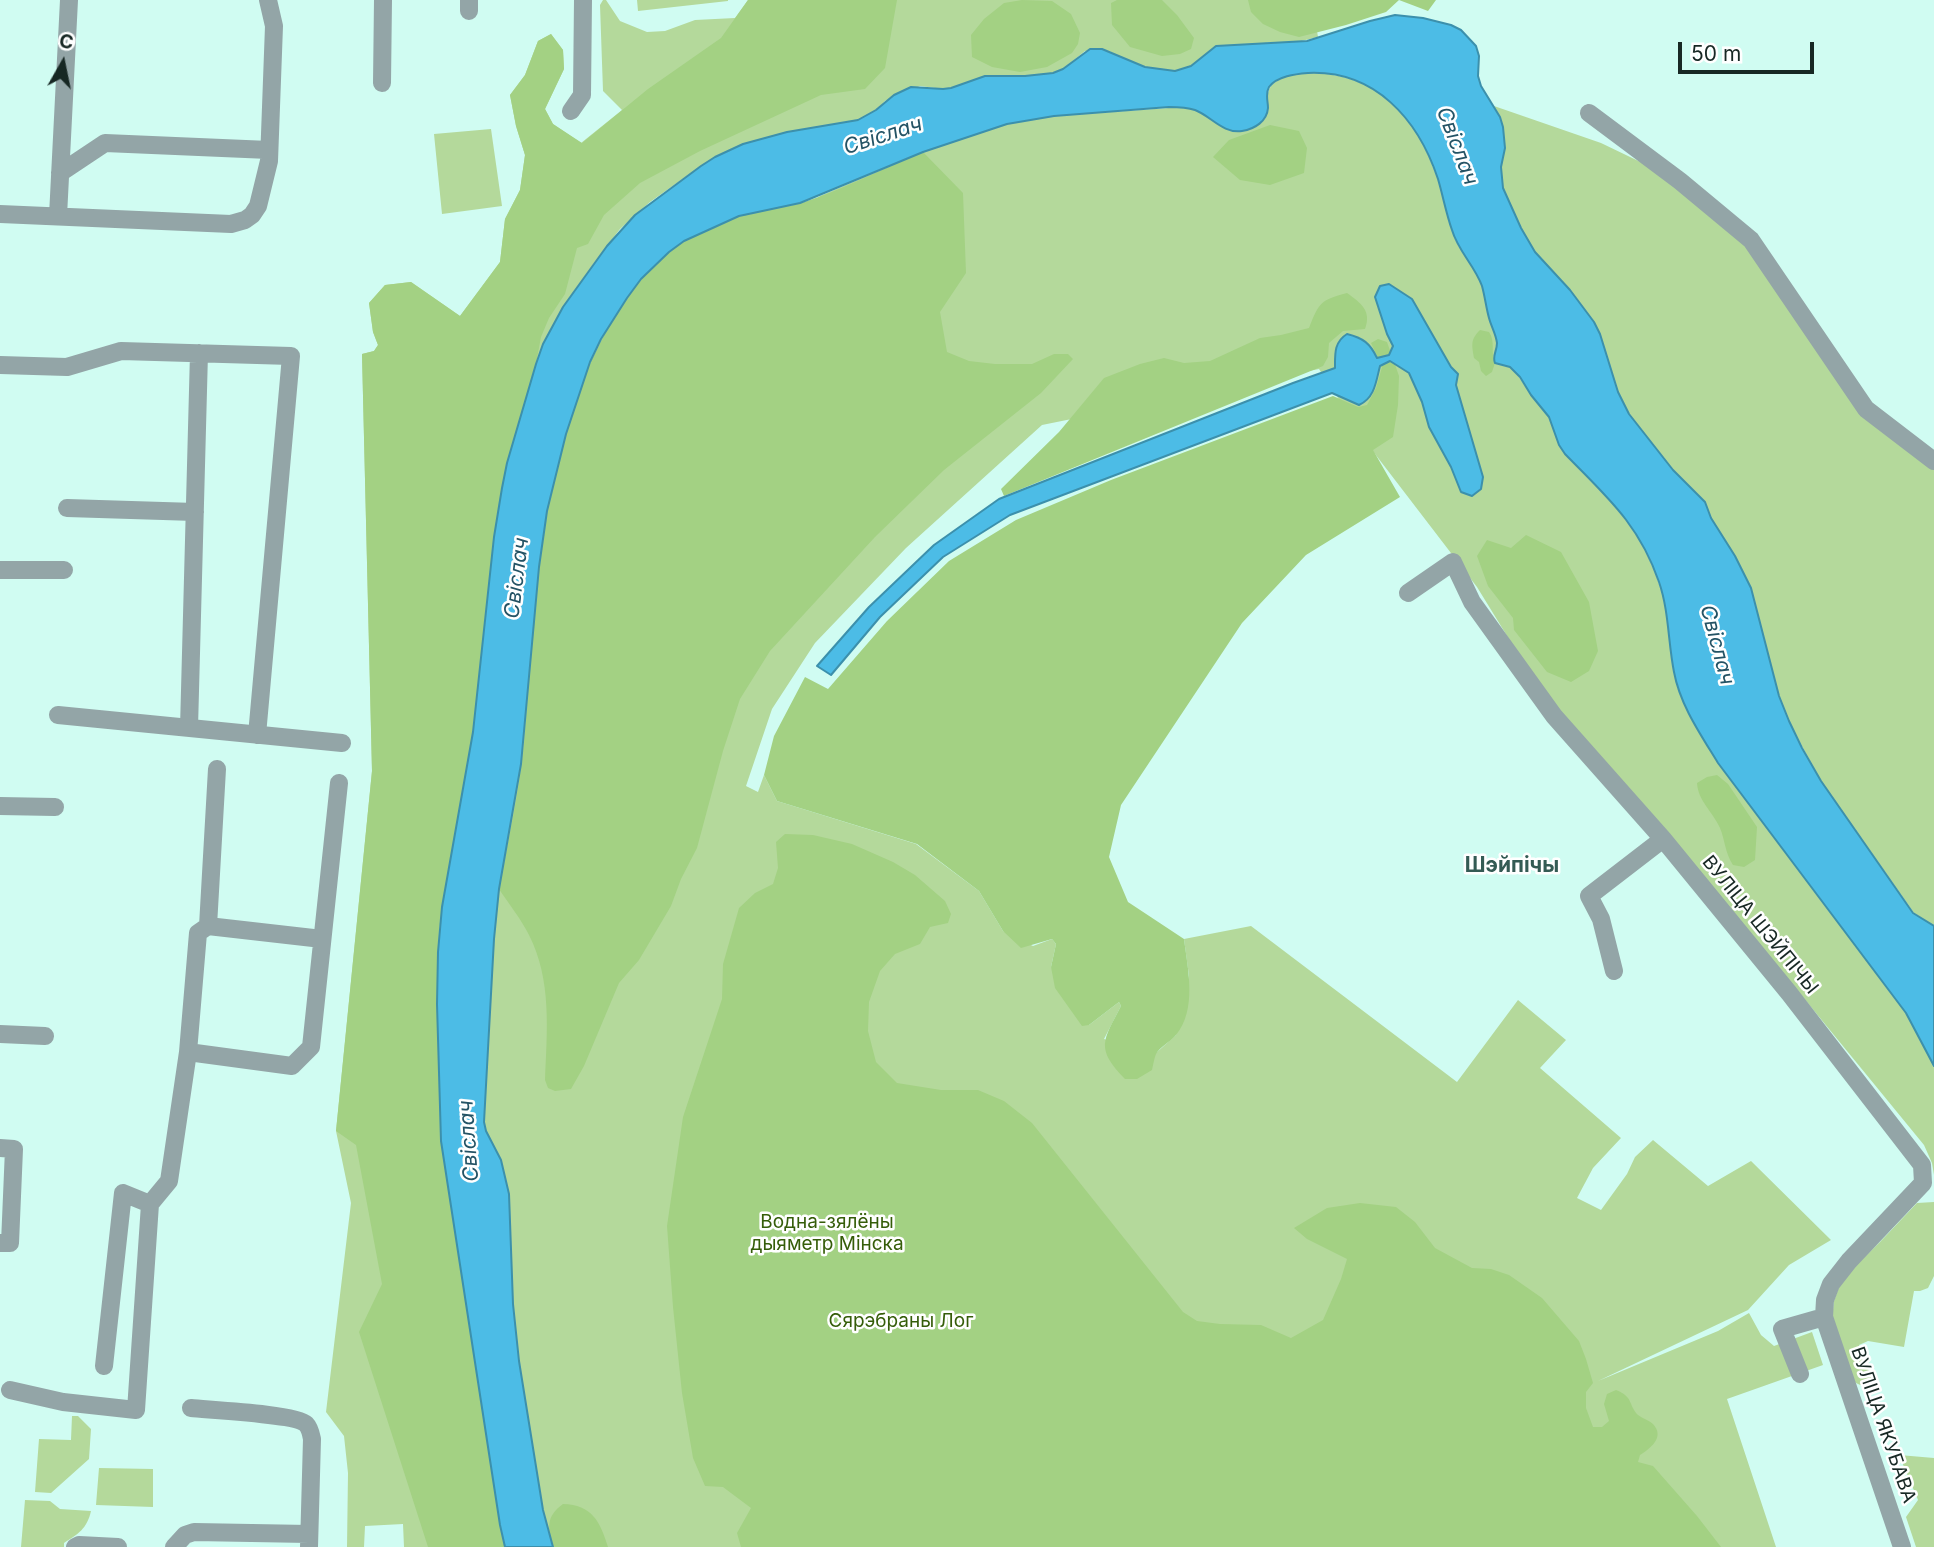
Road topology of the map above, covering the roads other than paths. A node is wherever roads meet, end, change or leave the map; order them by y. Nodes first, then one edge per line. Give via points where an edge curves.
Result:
1 (69, 0) edge
2 (268, 0) edge
3 (383, 0) edge
4 (583, 0) edge
5 (383, 83) dead end
6 (571, 111) dead end
7 (1588, 113) dead end
8 (269, 150) junction
9 (60, 173) junction
10 (0, 214) edge
11 (58, 216) junction
12 (199, 353) junction
13 (0, 365) edge
14 (1934, 461) edge
15 (67, 508) dead end
16 (195, 512) junction
17 (0, 569) edge
18 (64, 570) dead end
19 (1408, 593) dead end
20 (58, 715) dead end
21 (189, 728) junction
22 (257, 735) junction
23 (342, 743) dead end
24 (217, 769) dead end
25 (340, 783) dead end
26 (0, 806) edge
27 (55, 807) dead end
28 (1663, 839) junction
29 (208, 926) junction
30 (322, 939) junction
31 (1614, 971) dead end
32 (0, 1034) edge
33 (45, 1036) dead end
34 (188, 1052) junction
35 (0, 1148) edge
36 (150, 1204) junction
37 (0, 1243) edge
38 (1824, 1317) junction
39 (104, 1366) dead end
40 (1800, 1374) dead end
41 (10, 1390) dead end
42 (191, 1408) dead end
43 (211, 1539) edge
44 (309, 1541) edge
45 (75, 1547) edge
46 (118, 1547) edge
47 (174, 1547) edge
48 (1902, 1547) edge

1 - 9 street
2 - 8 street via 274,26
3 - 5 street
4 - 6 street via 582,96
7 - 14 street via 1681,181 1751,240 1866,409
8 - 9 street via 105,144
8 - 11 street via 258,206 245,220 231,224
9 - 11 street
10 - 11 street
12 - 13 street via 121,351 67,367
12 - 16 street
12 - 22 street via 291,356
15 - 16 street
16 - 21 street
17 - 18 street
19 - 28 street, ВУЛІЦА ШЭЙПІЧЫ via 1453,562 1472,602 1554,716
20 - 21 street
21 - 22 street
22 - 23 street
24 - 29 street
25 - 30 street
26 - 27 street
28 - 31 street via 1589,896 1601,919
28 - 38 street, ВУЛІЦА ШЭЙПІЧЫ via 1922,1165 1923,1183 1831,1284
29 - 30 street
29 - 34 street via 198,933
30 - 34 street via 312,1046 292,1066
32 - 33 street
34 - 36 street via 169,1181
35 - 37 street via 14,1149 10,1243
36 - 39 street via 123,1193
36 - 41 street via 136,1410 63,1402
38 - 40 street via 1782,1329
38 - 48 street, ВУЛІЦА ЯКУБАВА
42 - 44 street via 305,1423 312,1439
43 - 44 street
43 - 47 street via 194,1532
45 - 46 street

